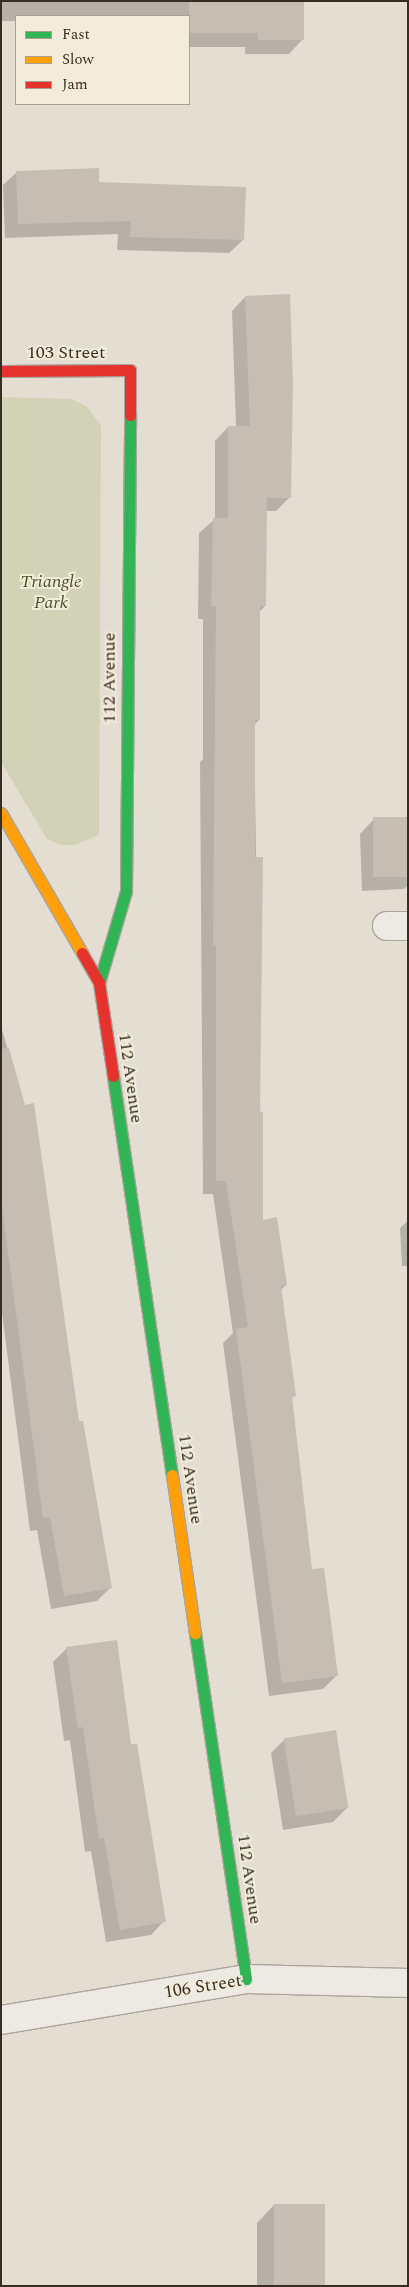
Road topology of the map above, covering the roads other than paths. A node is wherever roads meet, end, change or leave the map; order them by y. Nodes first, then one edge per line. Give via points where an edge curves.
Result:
1 (130, 370) joint
2 (1, 371) edge
3 (1, 813) edge
4 (99, 983) junction
5 (246, 1979) junction
6 (408, 1983) edge
7 (1, 2020) edge

1 - 2 street, 103 Street
1 - 4 street, 112 Avenue via 126,890
3 - 4 street, 112 Avenue
4 - 5 street, 112 Avenue
5 - 6 street, 106 Street
5 - 7 street, 106 Street

